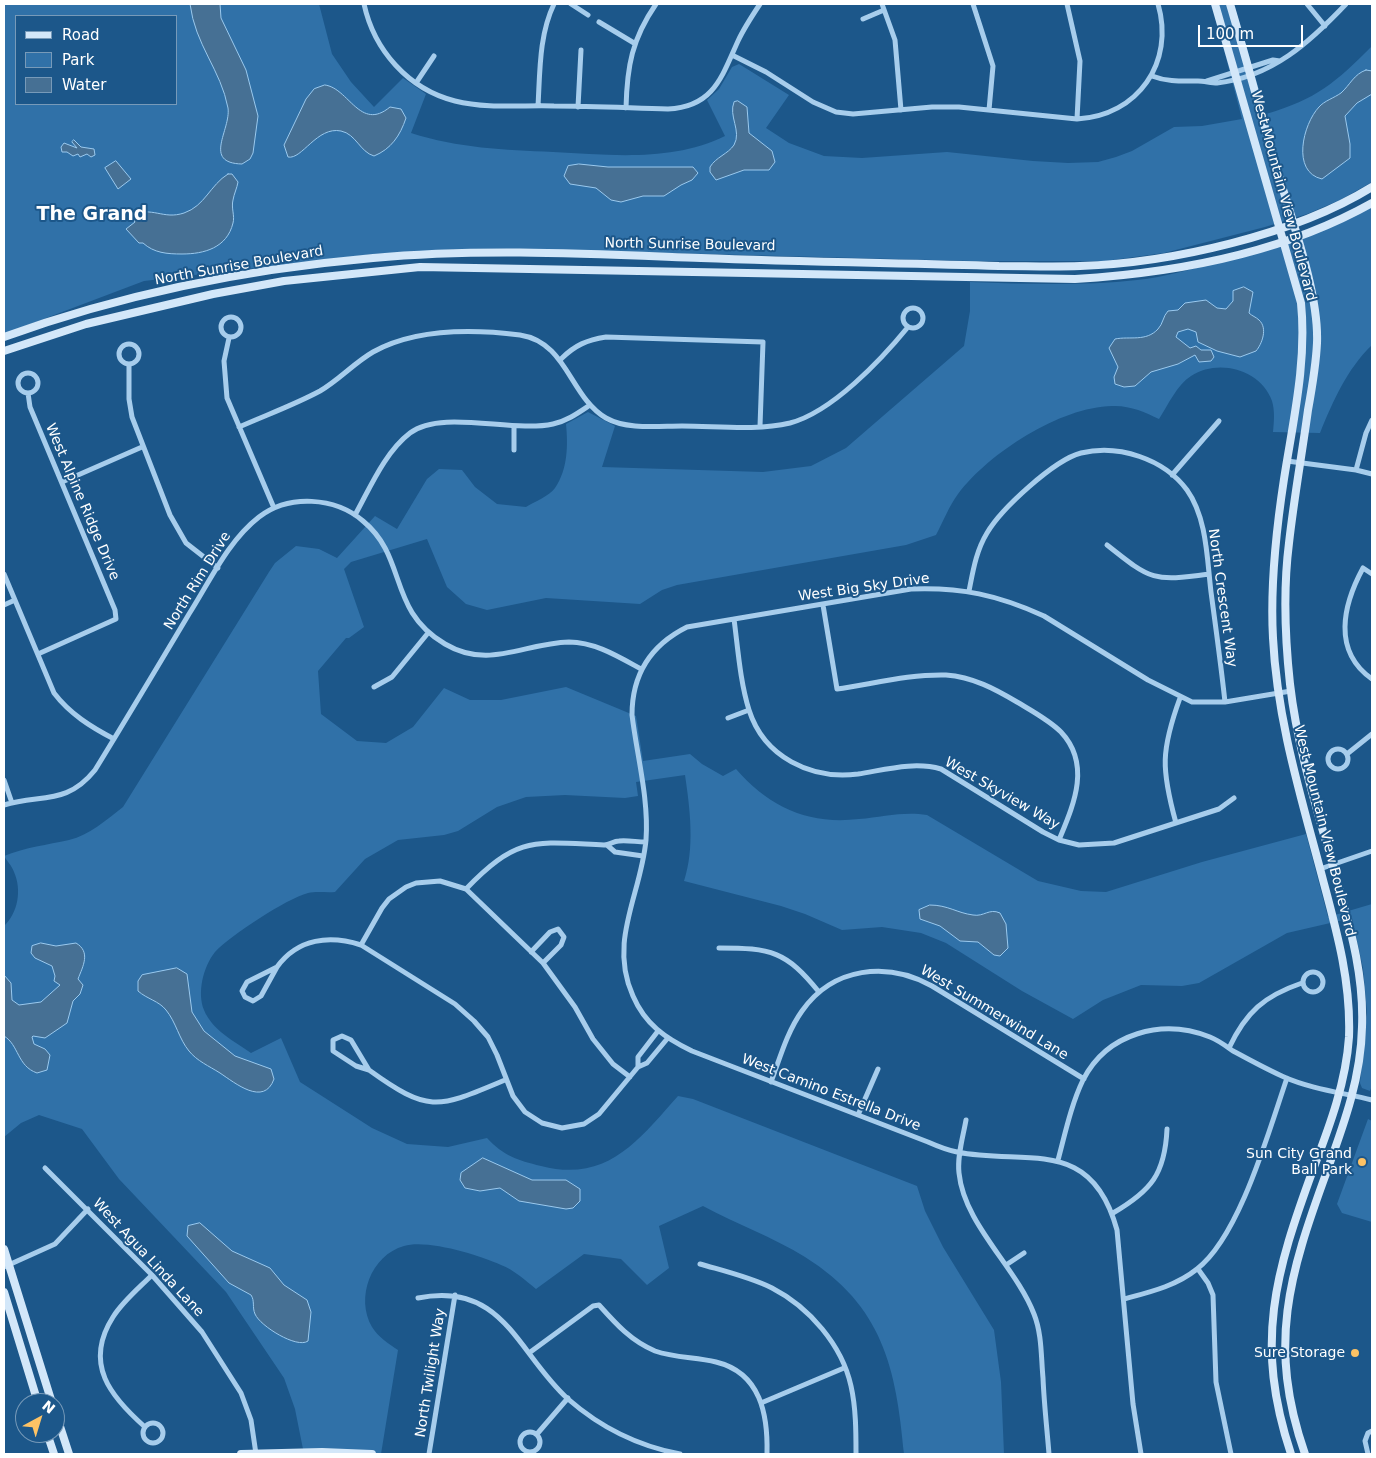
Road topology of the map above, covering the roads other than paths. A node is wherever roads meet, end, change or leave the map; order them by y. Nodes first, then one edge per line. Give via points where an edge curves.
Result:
1 (364, 4) edge
2 (554, 4) edge
3 (571, 4) edge
4 (656, 4) edge
5 (760, 4) edge
6 (882, 4) edge
7 (974, 4) edge
8 (1067, 4) edge
9 (1158, 4) edge
10 (1215, 4) edge
11 (1230, 4) edge
12 (1307, 4) edge
13 (1346, 4) edge
14 (884, 10) junction
15 (588, 15) dead end
16 (863, 19) dead end
17 (599, 22) dead end
18 (1325, 26) junction
19 (634, 43) junction
20 (580, 50) dead end
21 (732, 54) junction
22 (434, 56) dead end
23 (1250, 72) junction
24 (1236, 75) junction
25 (1152, 76) junction
26 (416, 83) junction
27 (538, 106) junction
28 (578, 107) junction
29 (626, 108) junction
30 (901, 110) junction
31 (989, 110) junction
32 (1077, 119) junction
33 (1372, 187) edge
34 (1372, 203) edge
35 (1293, 223) junction
36 (1280, 228) junction
37 (1296, 236) junction
38 (1283, 240) junction
39 (908, 327) junction
40 (4, 337) edge
41 (229, 338) junction
42 (4, 351) edge
43 (561, 359) junction
44 (129, 364) junction
45 (28, 393) junction
46 (590, 405) junction
47 (1219, 420) dead end
48 (1372, 420) edge
49 (514, 426) junction
50 (760, 426) junction
51 (239, 427) junction
52 (142, 447) junction
53 (514, 450) dead end
54 (1287, 461) junction
55 (1300, 463) junction
56 (1356, 470) junction
57 (1372, 474) edge
58 (1172, 475) junction
59 (62, 482) junction
60 (274, 508) junction
61 (355, 515) junction
62 (1107, 546) dead end
63 (218, 568) junction
64 (4, 574) edge
65 (1209, 574) junction
66 (1372, 574) edge
67 (969, 591) junction
68 (15, 600) junction
69 (4, 605) edge
70 (823, 605) junction
71 (734, 619) junction
72 (428, 633) junction
73 (38, 654) junction
74 (641, 669) junction
75 (1372, 680) edge
76 (374, 687) dead end
77 (1291, 691) junction
78 (1278, 693) junction
79 (1180, 698) junction
80 (1225, 702) junction
81 (749, 710) junction
82 (728, 718) dead end
83 (1372, 734) edge
84 (114, 739) junction
85 (1347, 754) junction
86 (4, 780) edge
87 (1234, 798) dead end
88 (12, 803) junction
89 (4, 805) edge
90 (1176, 823) junction
91 (1059, 840) junction
92 (645, 842) junction
93 (607, 845) junction
94 (1372, 851) edge
95 (643, 856) junction
96 (1333, 865) junction
97 (1320, 869) junction
98 (466, 889) junction
99 (361, 945) junction
100 (719, 948) dead end
101 (531, 952) junction
102 (543, 963) junction
103 (277, 967) junction
104 (1302, 983) junction
105 (819, 992) junction
106 (658, 1031) junction
107 (667, 1039) junction
108 (1228, 1048) junction
109 (638, 1067) junction
110 (878, 1069) dead end
111 (369, 1070) junction
112 (630, 1077) junction
113 (1287, 1078) junction
114 (1084, 1079) junction
115 (505, 1080) junction
116 (771, 1082) junction
117 (1346, 1093) junction
118 (1372, 1100) edge
119 (858, 1115) junction
120 (966, 1120) dead end
121 (1167, 1129) dead end
122 (960, 1153) junction
123 (1058, 1160) junction
124 (45, 1168) dead end
125 (88, 1209) junction
126 (1113, 1213) junction
127 (4, 1249) edge
128 (1024, 1252) dead end
129 (700, 1264) dead end
130 (1006, 1265) junction
131 (6, 1266) edge
132 (1198, 1269) junction
133 (152, 1275) junction
134 (4, 1292) edge
135 (455, 1295) junction
136 (418, 1298) dead end
137 (1124, 1299) junction
138 (1274, 1306) junction
139 (1286, 1307) junction
140 (529, 1353) junction
141 (844, 1368) junction
142 (35, 1393) edge
143 (49, 1393) edge
144 (568, 1398) junction
145 (761, 1402) junction
146 (145, 1427) dead end
147 (1372, 1431) edge
148 (537, 1434) junction
149 (65, 1442) edge
150 (69, 1454) edge
151 (240, 1454) edge
152 (256, 1454) edge
153 (372, 1454) edge
154 (429, 1454) edge
155 (680, 1454) edge
156 (767, 1454) edge
157 (856, 1454) edge
158 (1049, 1454) edge
159 (1141, 1454) edge
160 (1231, 1454) edge
161 (1291, 1454) edge
162 (1304, 1454) edge
163 (1368, 1454) edge

1 - 26 street via 374,36 392,62
2 - 27 street via 544,34
3 - 15 street
4 - 19 street
5 - 21 street
6 - 14 street
7 - 31 street via 993,66
8 - 32 street via 1080,61
9 - 25 street via 1162,39
10 - 24 street, West Mountain View Boulevard
11 - 23 street, West Mountain View Boulevard
12 - 18 street
13 - 18 street
14 - 16 street
14 - 30 street via 895,40
17 - 19 street
18 - 23 street via 1275,66
19 - 29 street
20 - 28 street
21 - 29 street via 720,82 694,104 680,108
21 - 30 street via 836,112 853,114
22 - 26 street
23 - 24 street
23 - 35 street, West Mountain View Boulevard
24 - 25 street via 1216,83 1170,81
24 - 36 street, West Mountain View Boulevard
25 - 32 street via 1121,107 1093,118
26 - 27 street via 456,101
27 - 28 street
28 - 29 street
30 - 31 street via 945,107
31 - 32 street
33 - 35 street, North Sunrise Boulevard
34 - 37 street, North Sunrise Boulevard
35 - 36 street, North Sunrise Boulevard
35 - 37 street, West Mountain View Boulevard
36 - 38 street, West Mountain View Boulevard
36 - 40 street, North Sunrise Boulevard via 1195,251 1135,262 1079,266 478,253 374,257 283,268 169,289
37 - 38 street, North Sunrise Boulevard
37 - 55 street, West Mountain View Boulevard via 1312,295 1317,341
38 - 42 street, North Sunrise Boulevard via 1191,266 1075,279 420,267 284,281 213,294 86,324
38 - 54 street, West Mountain View Boulevard via 1300,303 1303,332
39 - 39 street via 915,328 922,322 922,312 916,308 909,308 904,313 903,319
39 - 50 street via 876,363 819,411 789,423
41 - 41 street via 236,336 241,328 240,322 230,317 224,320 221,328 223,335
41 - 51 street via 224,361 225,383 227,398
43 - 46 street
43 - 50 street via 582,342 606,337 763,342
43 - 51 street via 541,343 522,336 442,332 423,335 385,346 321,390
44 - 44 street via 136,362 140,353 137,346 130,343 124,345 119,353 121,359
44 - 52 street via 128,399
45 - 45 street, West Alpine Ridge Drive via 35,391 38,384 35,375 28,372 20,377 18,383 22,391
45 - 59 street, West Alpine Ridge Drive via 30,408
46 - 49 street via 566,420 552,424
46 - 50 street via 616,422 641,426
47 - 58 street
48 - 56 street
49 - 53 street
49 - 61 street via 448,422 429,424 411,432 395,447
51 - 60 street
52 - 59 street
52 - 63 street via 179,534 193,551
54 - 55 street
54 - 78 street, West Mountain View Boulevard via 1272,588
55 - 56 street
55 - 77 street, West Mountain View Boulevard via 1286,580
56 - 57 street
58 - 65 street, North Crescent Way via 1186,489 1195,507 1204,535
58 - 67 street, North Crescent Way via 1131,453 1081,453 1068,459 1030,487 995,520 978,551
59 - 73 street, West Alpine Ridge Drive via 116,619
60 - 61 street, North Rim Drive via 312,500
60 - 63 street, North Rim Drive via 243,530
61 - 72 street, North Rim Drive via 382,543 394,567 404,601
62 - 65 street via 1147,575 1174,579
63 - 84 street, North Rim Drive
64 - 68 street
65 - 80 street, North Crescent Way
66 - 75 street via 1363,568 1344,615 1345,635 1352,657
67 - 70 street, West Big Sky Drive via 947,588 911,590
67 - 79 street, West Big Sky Drive via 992,595 1044,616
68 - 69 street
68 - 73 street
70 - 71 street, West Big Sky Drive
70 - 91 street via 837,690 928,675 949,676 992,687 1061,732 1070,744 1078,791
71 - 74 street, West Big Sky Drive via 677,632 656,648
71 - 81 street, West Skyview Way
72 - 74 street, North Rim Drive via 461,652 483,656 510,654 553,644 583,644 609,652
72 - 76 street via 392,677
73 - 84 street via 54,692 63,704 92,727
74 - 92 street, West Camino Estrella Drive via 632,699 632,715 645,811
77 - 78 street, West Big Sky Drive
77 - 96 street, West Mountain View Boulevard via 1300,739
78 - 80 street, West Big Sky Drive
78 - 97 street, West Mountain View Boulevard via 1289,753
79 - 80 street, West Big Sky Drive via 1205,704
79 - 90 street via 1164,751 1164,776
81 - 82 street
81 - 91 street, West Skyview Way via 764,737 785,758 803,769 839,776 931,766
83 - 85 street
84 - 88 street, North Rim Drive via 85,782 70,793
85 - 85 street via 1339,748 1332,750 1328,762 1335,769 1342,768 1347,764
86 - 88 street
87 - 90 street, West Skyview Way via 1219,809
88 - 89 street, North Rim Drive
90 - 91 street, West Skyview Way via 1114,843 1079,845
92 - 93 street via 616,840
92 - 95 street, West Camino Estrella Drive
93 - 95 street via 615,852
93 - 98 street via 556,841 523,846 495,862
94 - 96 street
95 - 106 street, West Camino Estrella Drive via 625,932 623,965 641,1013
96 - 97 street
96 - 117 street, West Mountain View Boulevard via 1353,941 1361,990 1362,1032
97 - 117 street, West Mountain View Boulevard via 1348,988
98 - 99 street via 440,881 406,886 382,908
98 - 101 street
99 - 103 street via 325,938 303,945
99 - 115 street via 455,1004 474,1021 488,1037
100 - 105 street via 755,949 784,957 799,968
101 - 102 street
101 - 102 street via 550,932 558,929 564,937
102 - 112 street via 575,1007 593,1040 613,1064
103 - 103 street via 247,982 242,991 245,997 253,1000 261,996
104 - 104 street via 1305,989 1314,992 1322,986 1323,980 1313,972 1304,976
104 - 108 street via 1270,996 1252,1010
105 - 114 street, West Summerwind Lane via 847,976 863,972 904,974 932,986
105 - 116 street, West Summerwind Lane via 793,1025
106 - 107 street, West Camino Estrella Drive
106 - 109 street via 638,1056
107 - 109 street via 647,1064
107 - 116 street, West Camino Estrella Drive
108 - 113 street
108 - 114 street via 1202,1034 1155,1029 1127,1036 1114,1044 1101,1055
109 - 112 street
110 - 119 street
111 - 111 street via 351,1040 342,1036 335,1038 332,1047 336,1054
111 - 115 street via 395,1090 416,1100 436,1103 454,1100
112 - 115 street via 599,1114 584,1124 562,1128 542,1124 525,1112
113 - 117 street
113 - 132 street via 1236,1218
114 - 123 street
116 - 119 street, West Camino Estrella Drive
117 - 118 street
117 - 138 street, West Mountain View Boulevard via 1287,1242
117 - 139 street, West Mountain View Boulevard via 1297,1257
119 - 122 street, West Camino Estrella Drive
120 - 122 street
121 - 126 street via 1166,1152 1158,1172 1133,1201
122 - 123 street, West Camino Estrella Drive
122 - 130 street via 958,1172 961,1188 972,1213
123 - 126 street, West Camino Estrella Drive via 1091,1180
124 - 125 street, West Agua Linda Lane
125 - 131 street via 55,1244
125 - 133 street, West Agua Linda Lane
126 - 137 street, West Camino Estrella Drive via 1118,1230
127 - 131 street
128 - 130 street
129 - 141 street via 758,1282 793,1300 818,1324
130 - 158 street via 1035,1315 1040,1335
131 - 143 street
132 - 137 street via 1176,1283
132 - 160 street via 1213,1295 1216,1382
133 - 146 street via 113,1317 101,1350 102,1374 106,1384 117,1400
133 - 152 street, West Agua Linda Lane via 202,1332 241,1393 251,1420
134 - 142 street
135 - 136 street
135 - 140 street via 485,1306 496,1314
135 - 154 street, North Twilight Way
137 - 159 street, West Camino Estrella Drive via 1133,1404
138 - 139 street
138 - 161 street, West Mountain View Boulevard via 1271,1359 1274,1387
139 - 162 street, West Mountain View Boulevard via 1287,1385
140 - 144 street
140 - 145 street via 593,1306 599,1305 626,1334 654,1350 728,1366 745,1379
141 - 145 street
141 - 157 street via 854,1401
144 - 148 street
144 - 155 street via 613,1431
145 - 156 street via 767,1429
147 - 163 street via 1366,1436
148 - 148 street via 527,1432 522,1435 520,1445 524,1450 531,1452 539,1446
149 - 150 street
151 - 152 street
152 - 153 street

